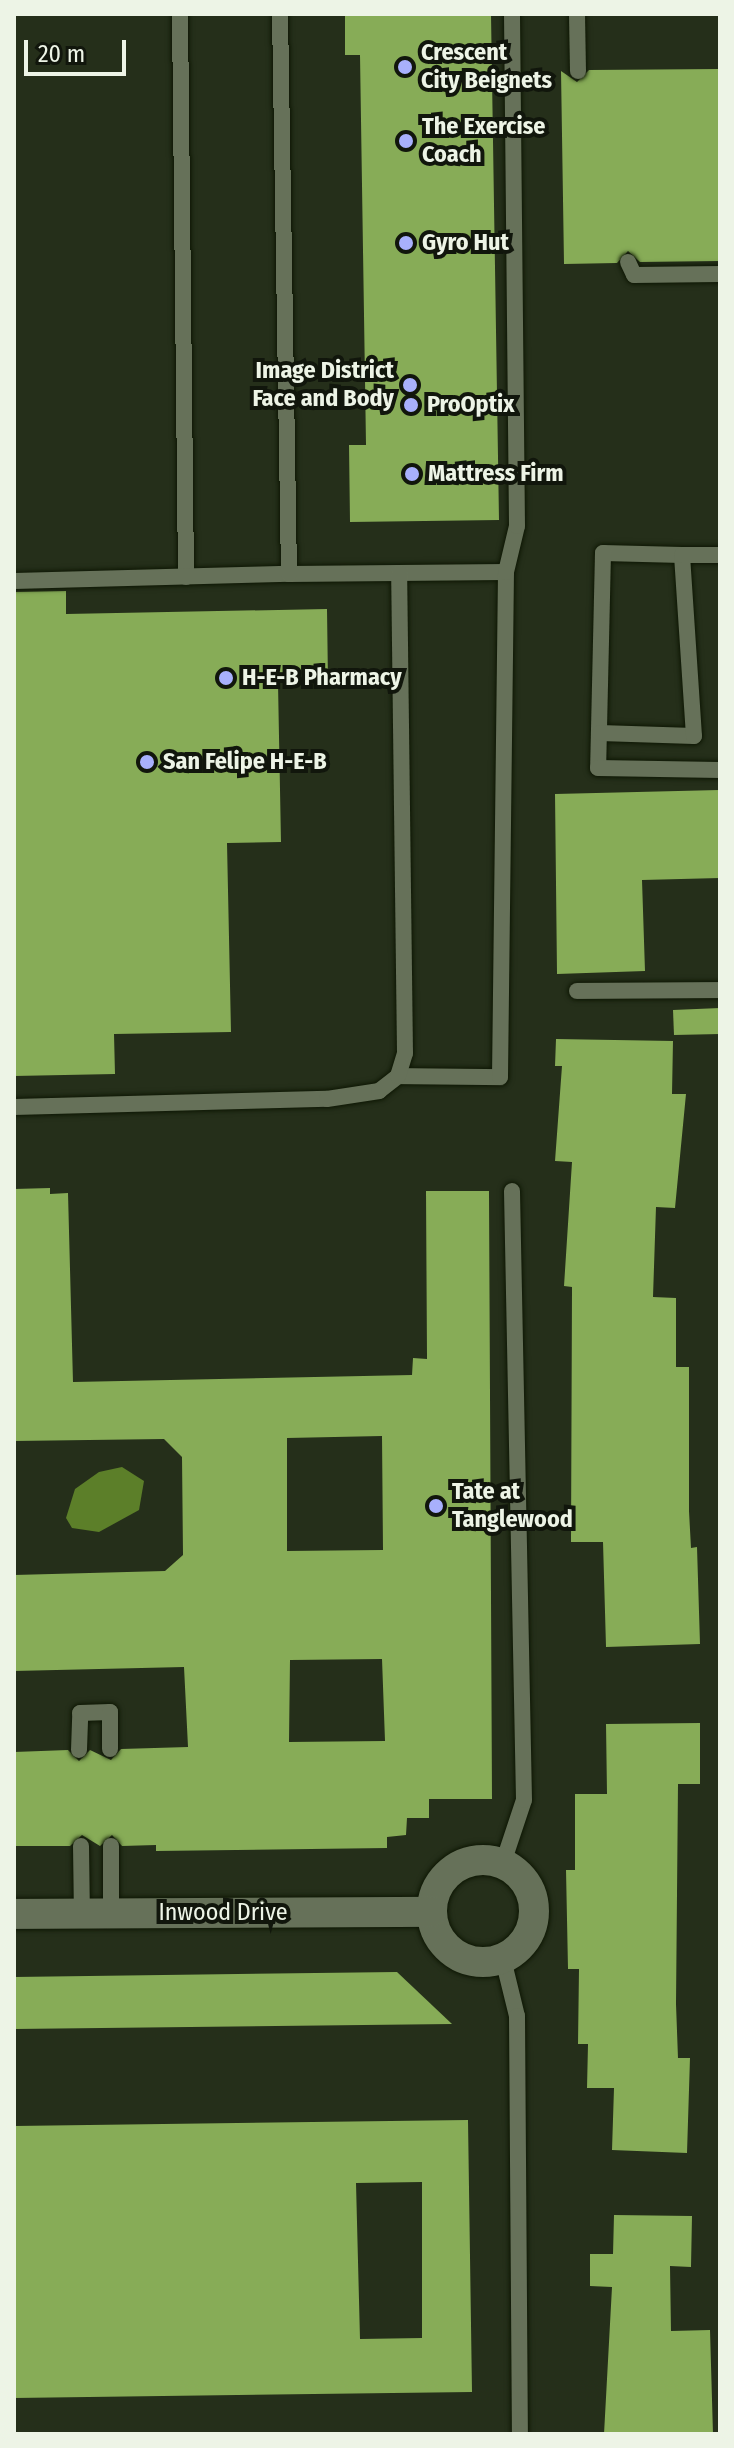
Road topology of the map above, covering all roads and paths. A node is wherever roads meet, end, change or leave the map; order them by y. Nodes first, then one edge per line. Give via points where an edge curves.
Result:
1 (180, 14) edge
2 (280, 14) edge
3 (512, 14) edge
4 (577, 14) edge
5 (578, 71) dead end
6 (628, 262) dead end
7 (720, 274) edge
8 (682, 555) junction
9 (720, 555) edge
10 (506, 572) junction
11 (399, 573) junction
12 (289, 574) junction
13 (186, 577) junction
14 (14, 581) edge
15 (600, 733) junction
16 (720, 770) edge
17 (720, 990) edge
18 (577, 991) dead end
19 (398, 1076) junction
20 (14, 1107) edge
21 (512, 1191) dead end
22 (110, 1749) dead end
23 (79, 1750) dead end
24 (81, 1846) dead end
25 (111, 1846) dead end
26 (503, 1863) junction
27 (431, 1912) junction
28 (14, 1914) edge
29 (96, 1914) junction
30 (503, 1959) junction
31 (520, 2434) edge

1 - 13 lane
2 - 12 lane
3 - 10 lane via 517,526
4 - 5 lane
6 - 7 lane via 634,275
8 - 9 lane
8 - 15 lane via 603,553
8 - 15 lane via 694,736
10 - 11 lane
10 - 19 lane via 500,1077
11 - 12 lane
11 - 19 lane via 405,1053
12 - 13 lane
13 - 14 lane
15 - 16 lane via 600,771
17 - 18 lane
19 - 20 lane via 379,1091 327,1099
21 - 26 lane via 524,1800
22 - 23 lane via 110,1712 80,1713
24 - 29 lane
25 - 29 lane
26 - 27 street via 469,1861 453,1869 441,1881
26 - 30 street via 528,1886 534,1920 528,1936
27 - 29 street, Inwood Drive
27 - 30 street via 434,1929 455,1955 487,1963
28 - 29 street, Inwood Drive
30 - 31 lane via 517,2016

